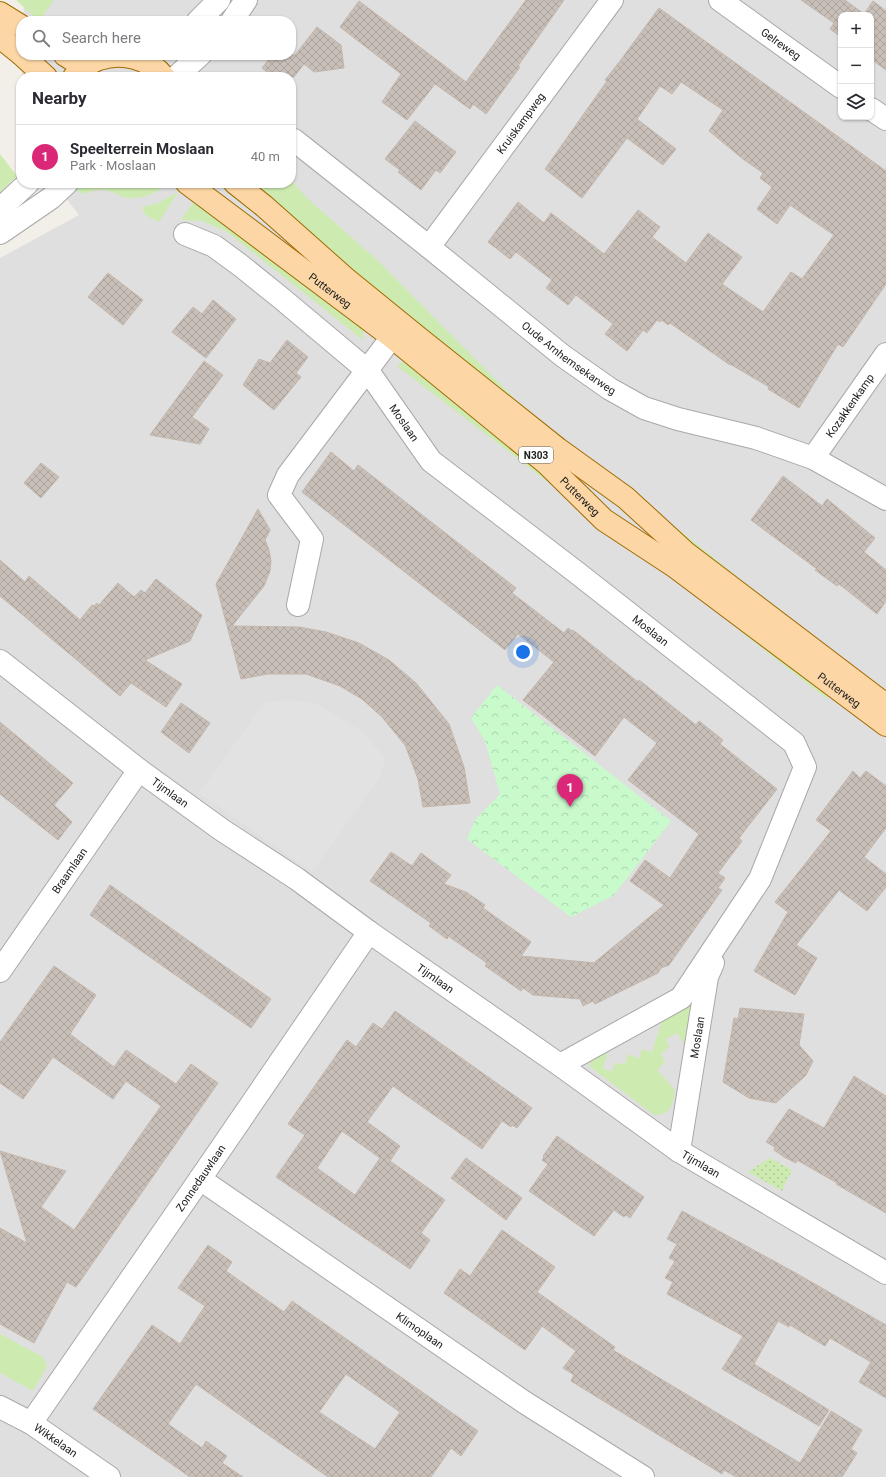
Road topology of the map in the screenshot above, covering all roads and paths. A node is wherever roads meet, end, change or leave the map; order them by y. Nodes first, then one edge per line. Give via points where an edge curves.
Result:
1 (219, 0) edge
2 (246, 0) edge
3 (612, 0) edge
4 (720, 0) edge
5 (0, 12) edge
6 (203, 16) edge
7 (235, 16) edge
8 (16, 23) edge
9 (0, 37) edge
10 (16, 51) edge
11 (27, 60) edge
12 (69, 60) edge
13 (97, 60) edge
14 (142, 60) edge
15 (195, 60) edge
16 (159, 65) edge
17 (40, 72) edge
18 (79, 72) edge
19 (181, 72) edge
20 (838, 85) edge
21 (874, 111) edge
22 (886, 119) edge
23 (296, 142) edge
24 (23, 188) edge
25 (62, 188) edge
26 (194, 188) edge
27 (241, 188) edge
28 (0, 209) edge
29 (0, 233) edge
30 (185, 234) dead end
31 (429, 247) junction
32 (392, 337) junction
33 (886, 354) edge
34 (368, 371) junction
35 (813, 458) junction
36 (886, 499) edge
37 (298, 606) dead end
38 (0, 661) edge
39 (886, 705) edge
40 (886, 725) edge
41 (138, 770) junction
42 (728, 928) junction
43 (369, 932) junction
44 (0, 971) edge
45 (560, 1065) junction
46 (679, 1151) junction
47 (200, 1179) junction
48 (886, 1273) edge
49 (0, 1407) edge
50 (31, 1423) junction
51 (109, 1477) edge
52 (642, 1477) edge

1 - 6 street
2 - 7 street
3 - 31 street, Kruiskampweg
4 - 20 street, Gelreweg
5 - 8 main road
9 - 10 main road
11 - 17 main road
12 - 18 main road
13 - 18 main road
14 - 16 main road
15 - 19 street
21 - 22 street
23 - 31 street, Oude Arnhemsekarweg
24 - 28 street
25 - 29 street
26 - 32 main road, Putterweg / N303
27 - 39 main road, Putterweg / N303 via 420,339 558,449 626,498 686,553
30 - 34 street, Moslaan via 214,246 240,265
31 - 35 street, Oude Arnhemsekarweg via 563,356 610,389 644,408 756,438
32 - 34 street
32 - 40 main road, Putterweg / N303 via 546,463 604,520 674,566
33 - 35 street, Kozakkenkamp
34 - 37 street via 288,475 279,495 312,540
34 - 42 street, Moslaan via 431,461 794,744 805,767 760,879
35 - 36 street, Oude Arnhemsekarweg
38 - 41 street, Tijmlaan
41 - 43 street, Tijmlaan via 297,879
41 - 44 street, Braamlaan
42 - 45 street, Moslaan via 681,998
42 - 46 street, Moslaan via 707,977
43 - 45 street, Tijmlaan
43 - 47 street, Zonnedauwlaan
45 - 46 street, Tijmlaan
46 - 48 street, Tijmlaan
47 - 50 street, Zonnedauwlaan
47 - 52 street, Klimoplaan via 524,1402
49 - 50 street, Wikkelaan
50 - 51 street, Wikkelaan

